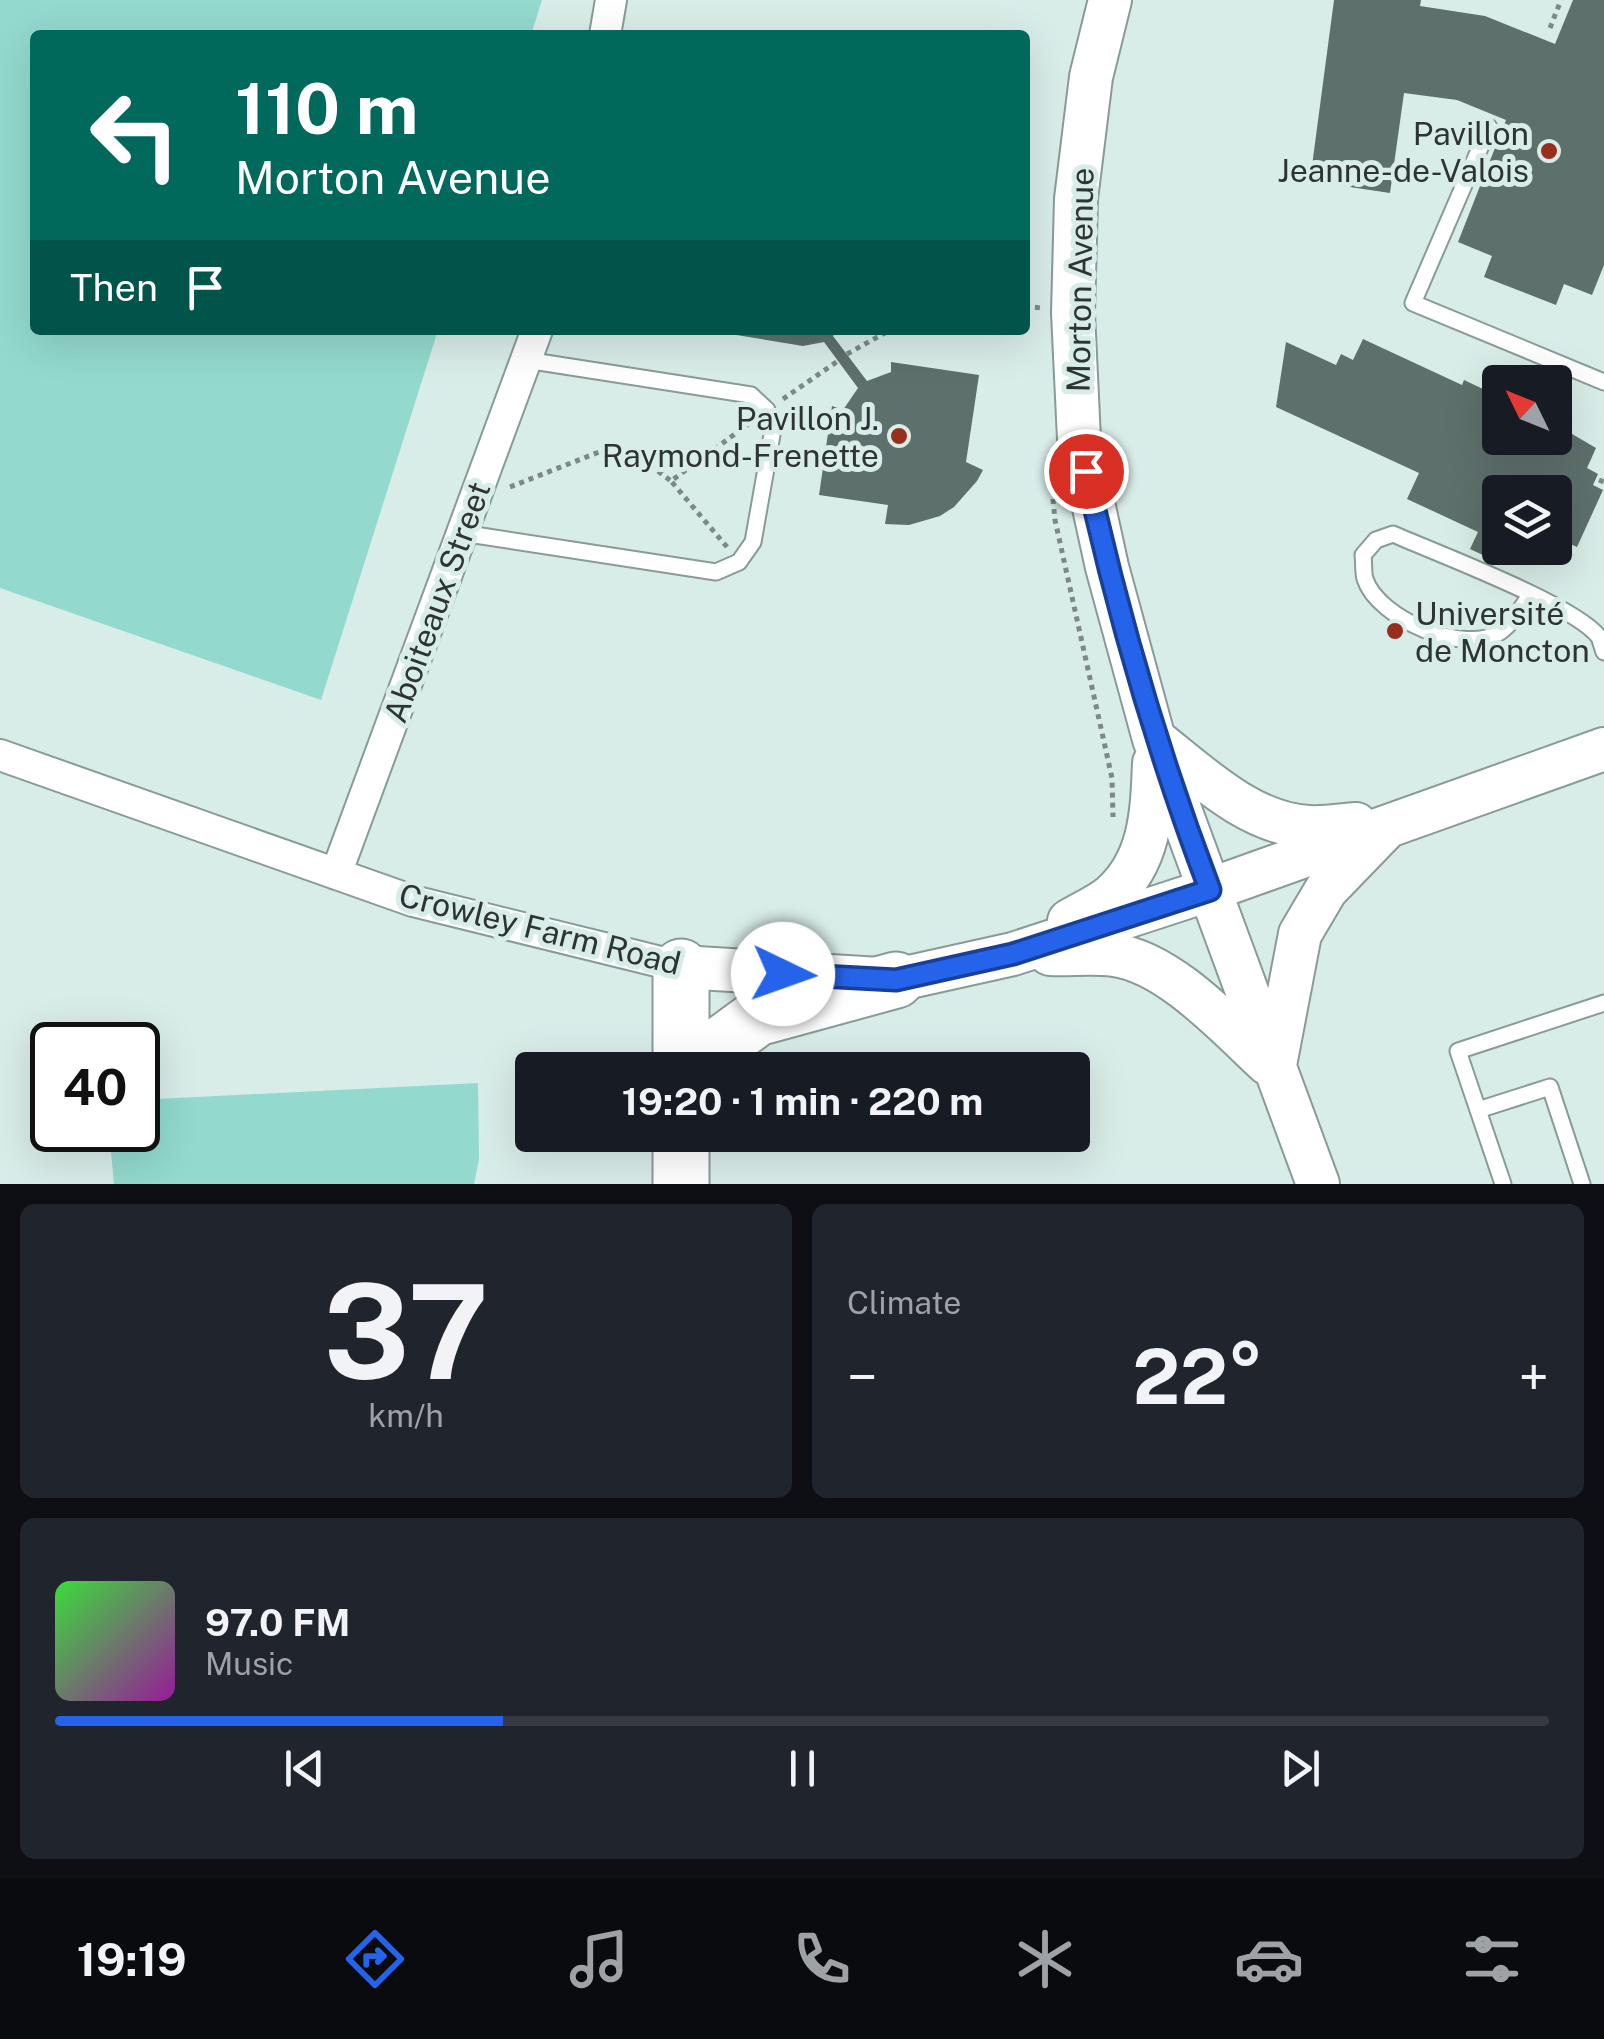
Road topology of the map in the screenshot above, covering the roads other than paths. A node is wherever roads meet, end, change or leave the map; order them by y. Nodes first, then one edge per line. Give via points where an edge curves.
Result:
1 (611, 0) edge
2 (1110, 0) edge
3 (605, 30) edge
4 (1489, 127) dead end
5 (535, 335) edge
6 (526, 360) junction
7 (1604, 382) edge
8 (462, 533) junction
9 (1530, 594) junction
10 (1604, 652) edge
11 (1154, 738) junction
12 (1604, 749) edge
13 (0, 755) edge
14 (1392, 822) junction
15 (336, 874) junction
16 (1210, 890) junction
17 (1013, 954) junction
18 (681, 967) junction
19 (896, 980) junction
20 (1604, 1002) edge
21 (681, 1052) edge
22 (711, 1052) edge
23 (1274, 1070) junction
24 (1478, 1110) junction
25 (681, 1152) edge
26 (681, 1184) edge
27 (1318, 1184) edge
28 (1503, 1184) edge
29 (1582, 1184) edge

1 - 3 street
2 - 11 street, Morton Avenue via 1091,77 1076,199 1079,439
4 - 7 lane via 1414,303
5 - 6 street, Aboiteaux Street
6 - 8 street, Aboiteaux Street
6 - 8 lane via 752,395 768,410 772,429 753,542 739,562 716,572
8 - 15 street, Aboiteaux Street
9 - 9 lane via 1500,632 1476,642 1446,637 1384,604 1366,581 1364,555 1376,540 1393,534
9 - 10 lane via 1573,616 1600,638
11 - 14 street via 1221,792 1271,820 1308,827
11 - 16 street, Morton Avenue
11 - 17 street via 1152,822 1138,865 1110,897
12 - 14 street
13 - 15 street, Crowley Farm Road
14 - 16 street, Crowley Farm Road
14 - 23 street via 1326,890 1300,934
15 - 18 street, Crowley Farm Road via 412,901
16 - 17 street, Crowley Farm Road
16 - 23 street, Morton Avenue
17 - 19 street, Crowley Farm Road
17 - 23 street via 1116,955 1160,972
18 - 19 street, Crowley Farm Road
18 - 21 highway
19 - 22 highway via 757,1018
20 - 24 lane via 1458,1051
23 - 27 street, Morton Avenue
24 - 28 lane
24 - 29 lane via 1550,1088
25 - 26 highway

